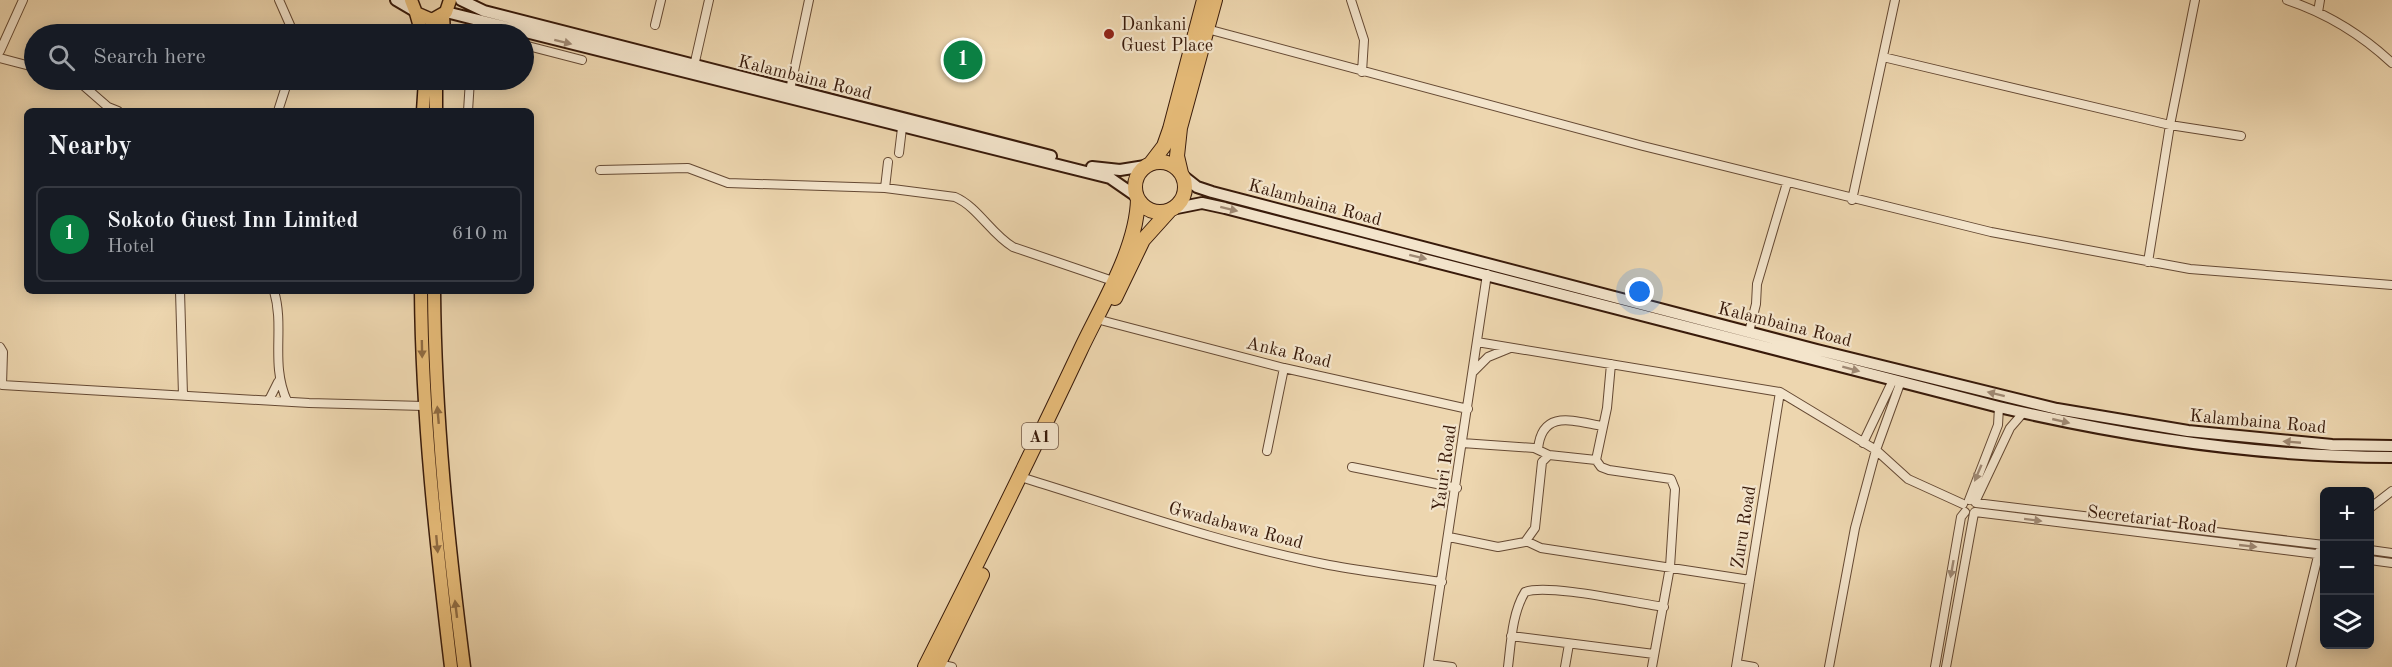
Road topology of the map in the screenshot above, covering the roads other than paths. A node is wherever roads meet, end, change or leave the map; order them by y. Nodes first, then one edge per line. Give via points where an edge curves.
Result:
1 (23, 0) edge
2 (279, 0) edge
3 (396, 0) edge
4 (461, 0) edge
5 (661, 0) edge
6 (709, 0) edge
7 (810, 0) edge
8 (1204, 0) edge
9 (1215, 0) edge
10 (1351, 0) edge
11 (1895, 0) edge
12 (2195, 0) edge
13 (2287, 0) edge
14 (2320, 0) edge
15 (413, 8) edge
16 (446, 9) edge
17 (2318, 12) junction
18 (290, 24) edge
19 (419, 24) edge
20 (445, 24) edge
21 (493, 24) edge
22 (534, 24) edge
23 (534, 24) edge
24 (655, 25) dead end
25 (1207, 29) junction
26 (534, 36) edge
27 (534, 48) edge
28 (0, 51) edge
29 (1883, 57) junction
30 (0, 58) edge
31 (582, 60) dead end
32 (2392, 63) edge
33 (24, 64) edge
34 (694, 66) junction
35 (1362, 72) junction
36 (88, 90) edge
37 (285, 90) edge
38 (424, 90) edge
39 (436, 90) edge
40 (469, 90) edge
41 (790, 90) junction
42 (110, 108) edge
43 (279, 108) edge
44 (423, 108) edge
45 (436, 108) edge
46 (468, 108) edge
47 (2170, 125) junction
48 (902, 128) junction
49 (2241, 136) dead end
50 (898, 153) dead end
51 (888, 162) dead end
52 (1148, 165) junction
53 (600, 170) dead end
54 (1182, 175) junction
55 (1787, 183) junction
56 (885, 188) junction
57 (1137, 197) junction
58 (1852, 200) junction
59 (1171, 209) junction
60 (2148, 262) junction
61 (1487, 274) junction
62 (1113, 281) junction
63 (2392, 285) edge
64 (180, 294) edge
65 (274, 294) edge
66 (421, 294) edge
67 (434, 294) edge
68 (1104, 321) junction
69 (1749, 332) junction
70 (1477, 342) junction
71 (0, 347) edge
72 (1511, 347) junction
73 (1611, 364) junction
74 (1284, 368) junction
75 (1473, 373) junction
76 (1897, 380) junction
77 (278, 382) junction
78 (1, 385) edge
79 (1780, 392) junction
80 (183, 395) junction
81 (269, 400) junction
82 (287, 401) junction
83 (424, 406) junction
84 (1999, 407) junction
85 (1468, 409) junction
86 (2023, 412) junction
87 (1602, 426) junction
88 (1462, 443) junction
89 (1863, 443) junction
90 (2392, 446) edge
91 (1538, 449) junction
92 (1876, 450) junction
93 (1267, 451) dead end
94 (1549, 454) junction
95 (2392, 457) edge
96 (1596, 460) junction
97 (1352, 467) dead end
98 (1027, 479) junction
99 (1457, 488) junction
100 (2392, 491) edge
101 (2374, 505) edge
102 (1971, 506) junction
103 (1449, 537) junction
104 (1526, 541) junction
105 (2320, 544) edge
106 (2374, 551) edge
107 (2392, 553) edge
108 (2320, 555) edge
109 (2374, 561) edge
110 (2320, 562) edge
111 (2392, 563) edge
112 (1670, 567) junction
113 (1750, 580) junction
114 (1442, 582) junction
115 (1664, 607) junction
116 (1942, 626) junction
117 (1953, 628) junction
118 (1511, 636) junction
119 (1569, 644) junction
120 (1654, 654) junction
121 (1428, 665) edge
122 (1737, 665) edge
123 (938, 666) edge
124 (451, 667) edge
125 (464, 667) edge
126 (1452, 667) edge
127 (1508, 667) edge
128 (1565, 667) edge
129 (1652, 667) edge
130 (1754, 667) edge
131 (1829, 667) edge
132 (1935, 667) edge
133 (1946, 667) edge
134 (2291, 667) edge

1 - 28 street
2 - 18 street
3 - 15 main road
4 - 23 main road, Kalambaina Road via 484,11
5 - 24 street
6 - 34 street
7 - 41 street
8 - 52 highway via 1170,129 1164,146
9 - 25 highway
10 - 35 street via 1364,40
11 - 29 street
12 - 47 street
13 - 17 street
14 - 17 street
15 - 16 main road via 426,19
15 - 19 main road
16 - 20 main road
16 - 21 main road
17 - 32 street
22 - 34 main road, Kalambaina Road
25 - 35 street
25 - 54 highway via 1178,135 1177,156
26 -> 48 main road
27 - 31 street
29 - 47 street
29 - 58 street
30 - 33 street
34 - 41 main road, Kalambaina Road
35 - 55 street
36 - 42 street
37 - 43 street
38 - 44 main road
39 - 45 main road
40 - 46 street
41 - 52 main road, Kalambaina Road via 1097,168 1130,170
47 - 49 street
47 - 60 street
48 - 50 street
48 - 57 main road via 1110,178
51 - 56 street
52 - 54 highway via 1168,163
52 - 57 highway via 1136,179
53 - 56 street via 688,168 728,183
54 - 59 highway via 1185,192
54 - 69 main road, Kalambaina Road via 1197,187 1212,192
55 - 58 street
55 - 69 street via 1757,284
56 - 62 street via 955,197 1013,247
57 - 59 highway via 1148,209
57 - 62 highway, A1 via 1135,230
58 - 60 street via 1990,232
59 -> 61 main road via 1202,203
59 - 68 highway, A1 via 1143,240
60 - 63 street via 2238,274
61 - 70 street, Yauri Road
61 -> 76 main road
62 - 123 highway, A1
64 - 80 street
65 - 77 street
66 -> 83 main road
125 -> 67 main road via 448,544 435,377
68 - 74 street, Anka Road
68 - 98 highway, A1
90 -> 69 main road, Kalambaina Road via 2285,441 2102,418
70 - 72 street
70 - 75 street, Yauri Road
71 - 78 street
72 - 73 street
72 - 75 street via 1488,357
73 - 79 street
73 - 87 street
74 - 85 street, Anka Road
74 - 93 street
75 - 85 street, Yauri Road
76 - 84 main road
76 - 89 street
76 - 92 street
77 - 81 street
77 - 82 street
78 - 80 street
79 - 89 street
79 - 113 street, Zuru Road
80 - 81 street
81 - 82 street
82 - 83 street
83 -> 124 main road
84 - 86 main road
84 -> 102 street via 1998,425
85 - 88 street, Yauri Road
86 -> 95 main road via 2093,428 2216,445
86 - 102 street via 2010,428 1979,497
87 - 91 street via 1552,422 1539,435
87 - 96 street
88 - 91 street
88 - 99 street, Yauri Road
89 - 92 street
91 - 94 street
92 - 102 street via 1908,479
92 - 131 street via 1855,528
94 - 96 street
94 - 104 street via 1542,462 1535,528
96 - 112 street via 1608,470 1671,479 1675,489
97 - 99 street
98 - 114 street, Gwadabawa Road via 1184,529 1272,552
98 - 123 highway, A1
99 - 103 street, Yauri Road
100 - 101 street
102 - 105 street, Secretariat Road
102 -> 108 street, Secretariat Road
102 -> 116 street via 1961,517
102 - 117 street
103 - 104 street via 1498,547
103 - 114 street, Yauri Road
104 - 112 street via 1541,548
106 - 107 street
109 - 111 street
110 - 134 street
112 - 113 street
112 - 115 street
113 - 122 street, Zuru Road
114 - 121 street, Yauri Road
115 - 118 street via 1530,590 1522,597
115 - 120 street
116 - 117 street
116 - 132 street
117 - 133 street
118 - 119 street
118 - 127 street
119 - 120 street
119 - 128 street
120 - 129 street
121 - 126 street
122 - 130 street

